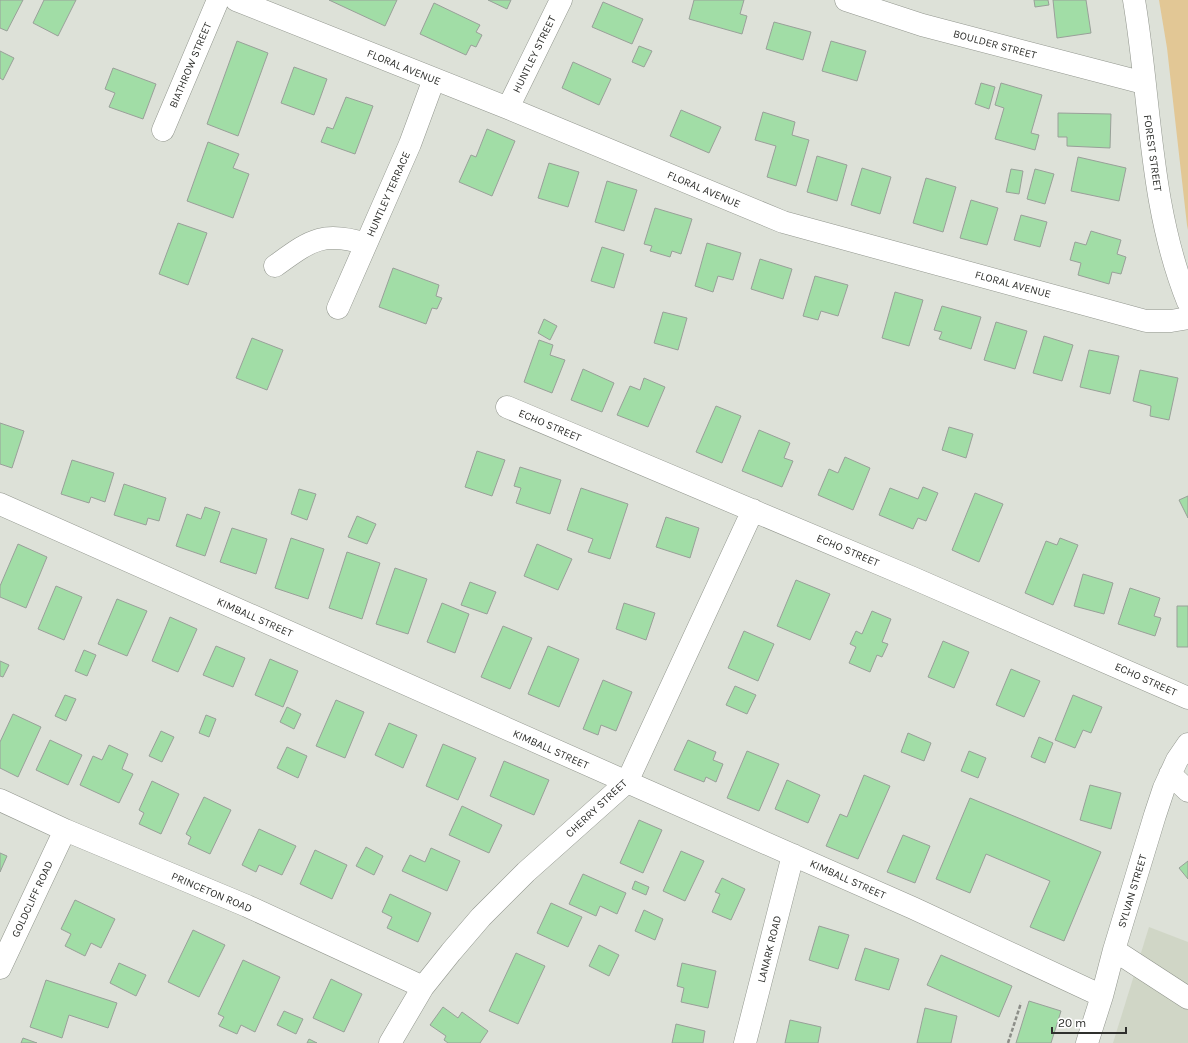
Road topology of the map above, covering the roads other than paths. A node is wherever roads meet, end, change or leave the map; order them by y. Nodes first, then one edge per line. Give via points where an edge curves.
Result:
1 (218, 0) edge
2 (561, 0) edge
3 (846, 0) edge
4 (1134, 0) edge
5 (245, 2) edge
6 (434, 79) junction
7 (1144, 83) junction
8 (508, 108) junction
9 (163, 130) dead end
10 (366, 244) junction
11 (274, 266) dead end
12 (1188, 302) edge
13 (338, 308) dead end
14 (1188, 318) edge
15 (507, 407) dead end
16 (0, 504) edge
17 (753, 510) junction
18 (1188, 698) edge
19 (1188, 744) edge
20 (1170, 774) junction
21 (627, 782) junction
22 (1188, 791) edge
23 (0, 800) edge
24 (64, 830) junction
25 (793, 855) junction
26 (1114, 950) junction
27 (0, 968) edge
28 (423, 987) junction
29 (1102, 996) junction
30 (1188, 998) edge
31 (390, 1043) edge
32 (745, 1043) edge
33 (1087, 1043) edge

1 - 9 street, BIATHROW STREET
2 - 8 street, HUNTLEY STREET
3 - 7 street, BOULDER STREET via 922,25
4 - 7 street, FOREST STREET
5 - 6 street, FLORAL AVENUE
6 - 8 street, FLORAL AVENUE
6 - 10 street, HUNTLEY TERRACE via 410,144
7 - 12 street, FOREST STREET via 1164,224 1179,281
8 - 14 street, FLORAL AVENUE via 783,222 1146,321
10 - 11 street via 344,238 322,238 312,241
10 - 13 street, HUNTLEY TERRACE
15 - 17 street, ECHO STREET
16 - 21 street, KIMBALL STREET
17 - 18 street, ECHO STREET
17 - 21 street, CHERRY STREET
19 - 20 street, SYLVAN STREET
20 - 22 street
20 - 26 street, SYLVAN STREET via 1154,815
21 - 25 street, KIMBALL STREET
21 - 28 street, CHERRY STREET via 526,872 481,917
23 - 24 street, PRINCETON ROAD
24 - 27 street, GOLDCLIFF ROAD
24 - 28 street, PRINCETON ROAD via 247,906
25 - 29 street, KIMBALL STREET
25 - 32 street, LANARK ROAD
26 - 29 street, SYLVAN STREET
26 - 30 street
28 - 31 street, CHERRY STREET
29 - 33 street, SYLVAN STREET

